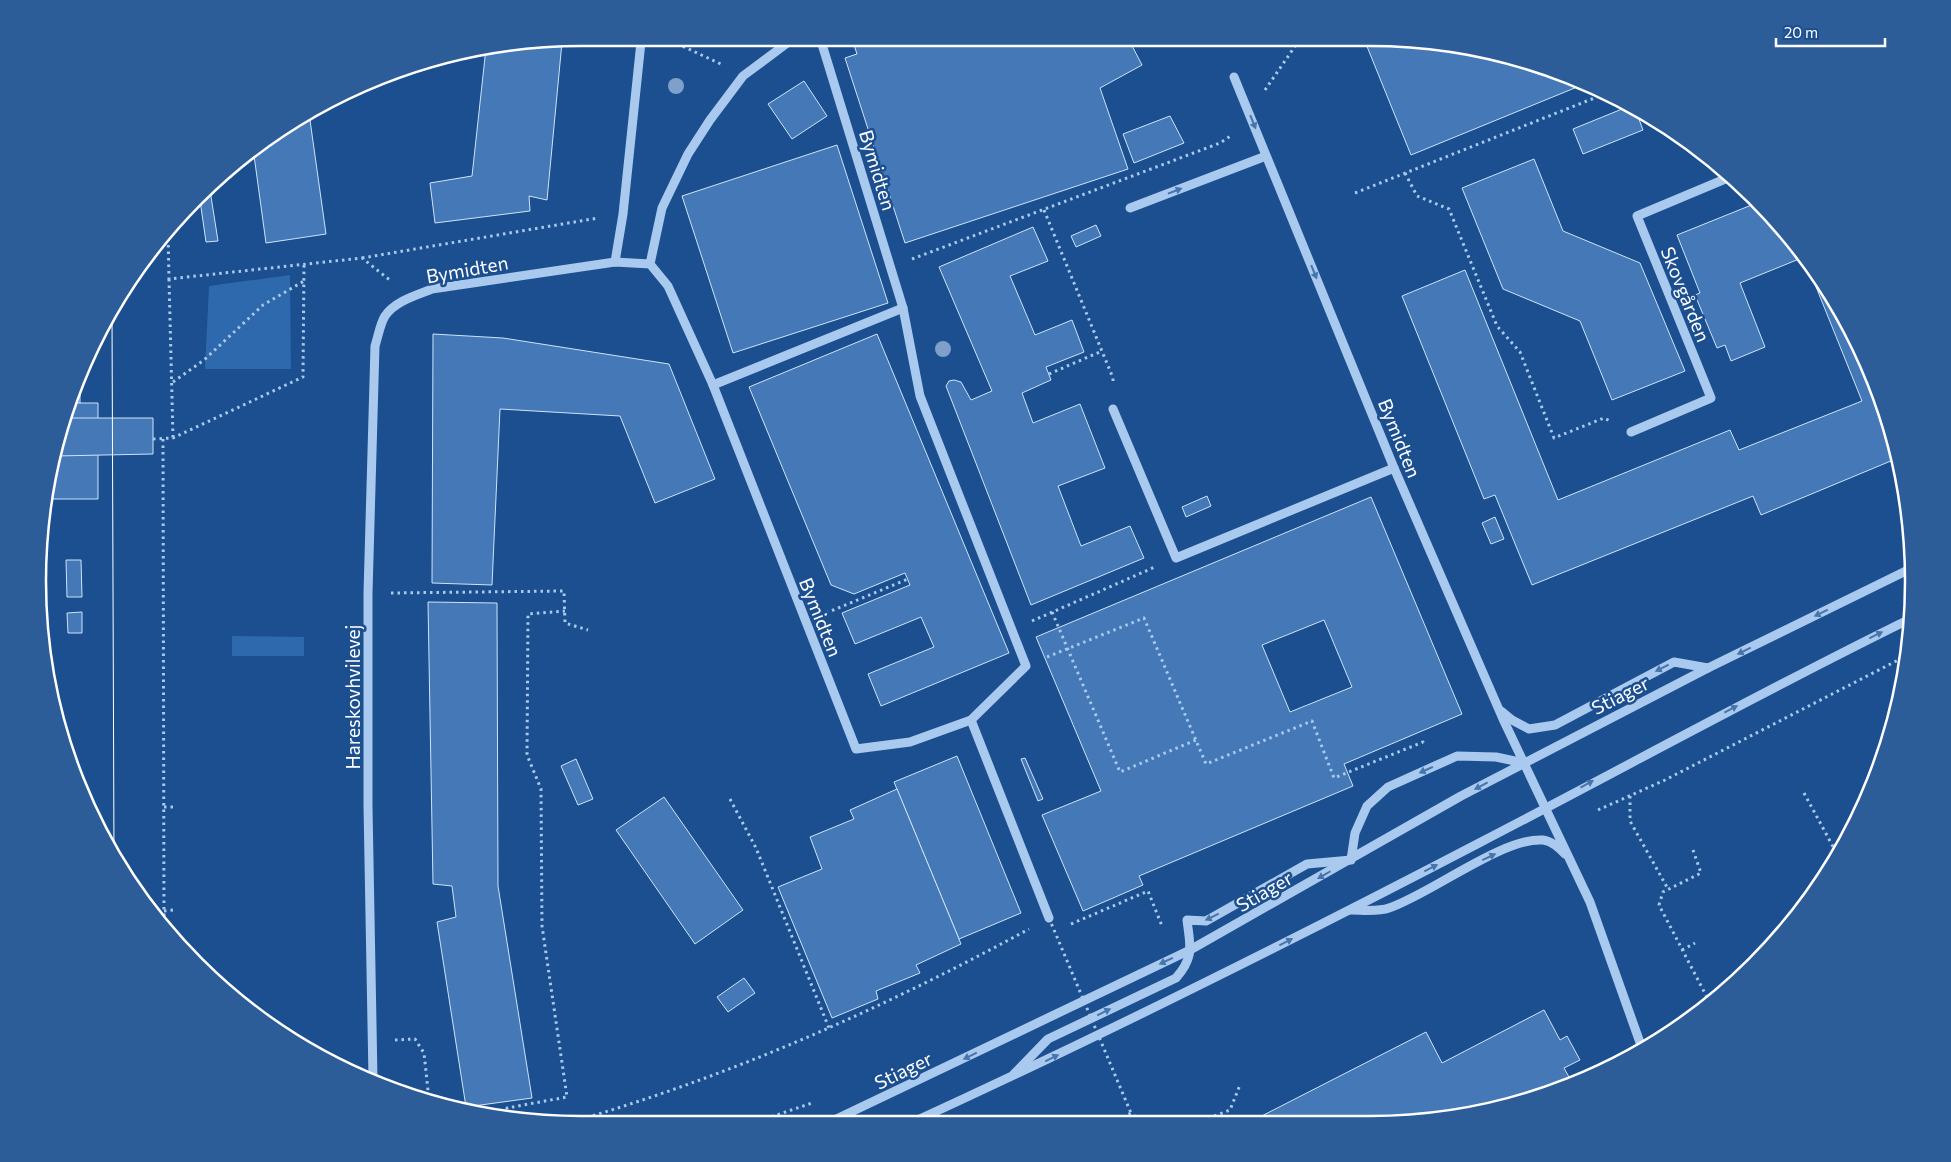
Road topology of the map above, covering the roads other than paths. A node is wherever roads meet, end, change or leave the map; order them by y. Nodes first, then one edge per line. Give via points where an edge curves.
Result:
1 (641, 46) edge
2 (783, 46) edge
3 (823, 46) edge
4 (1234, 77) dead end
5 (1266, 156) junction
6 (1724, 180) edge
7 (1130, 208) dead end
8 (615, 262) junction
9 (650, 264) junction
10 (903, 308) junction
11 (385, 316) joint
12 (713, 385) junction
13 (1113, 409) road end
14 (1631, 432) road end
15 (1394, 468) junction
16 (1905, 572) edge
17 (1903, 622) edge
18 (1708, 668) junction
19 (1499, 709) junction
20 (971, 720) junction
21 (1524, 763) junction
22 (1545, 808) junction
23 (1567, 856) junction
24 (1351, 860) junction
25 (1348, 910) junction
26 (1049, 918) road end
27 (1190, 950) junction
28 (1640, 1042) edge
29 (373, 1074) edge
30 (1008, 1079) junction
31 (843, 1116) edge
32 (926, 1116) edge

1 - 8 street
2 - 9 street via 743,76 688,154 662,208
3 - 10 street, Bymidten
4 -> 5 street, Bymidten
7 -> 5 street
5 -> 15 street, Bymidten
6 - 14 street, Skovgården via 1637,216 1711,398
8 - 9 street, Bymidten
8 - 11 street, Bymidten via 432,289 410,297
9 - 12 street, Bymidten via 668,286
10 - 12 street
10 - 20 street, Bymidten via 920,396 1026,666
11 - 29 street, Hareskovhvilevej via 375,346 368,593
12 - 20 street, Bymidten via 856,749 910,742
13 - 15 street via 1176,558
15 - 19 street, Bymidten
16 -> 18 street, Stiager
22 -> 17 street via 1774,686
18 -> 19 street, Stiager via 1674,662 1555,725 1529,729
18 - 21 street, Stiager
19 - 21 street, Bymidten
20 - 26 street
21 - 22 street, Bymidten
21 -> 24 street, Stiager
21 -> 24 street via 1496,757 1457,756 1388,787 1367,806 1355,833
22 - 23 street
25 -> 22 street
25 -> 23 street via 1388,909 1492,855 1526,842 1544,840
23 - 28 street via 1590,902
24 -> 27 street, Stiager
24 -> 27 street via 1307,864 1206,922 1187,920
30 -> 25 street
30 -> 27 street via 1048,1040 1176,978 1187,965
27 -> 31 street, Stiager
30 - 32 street

